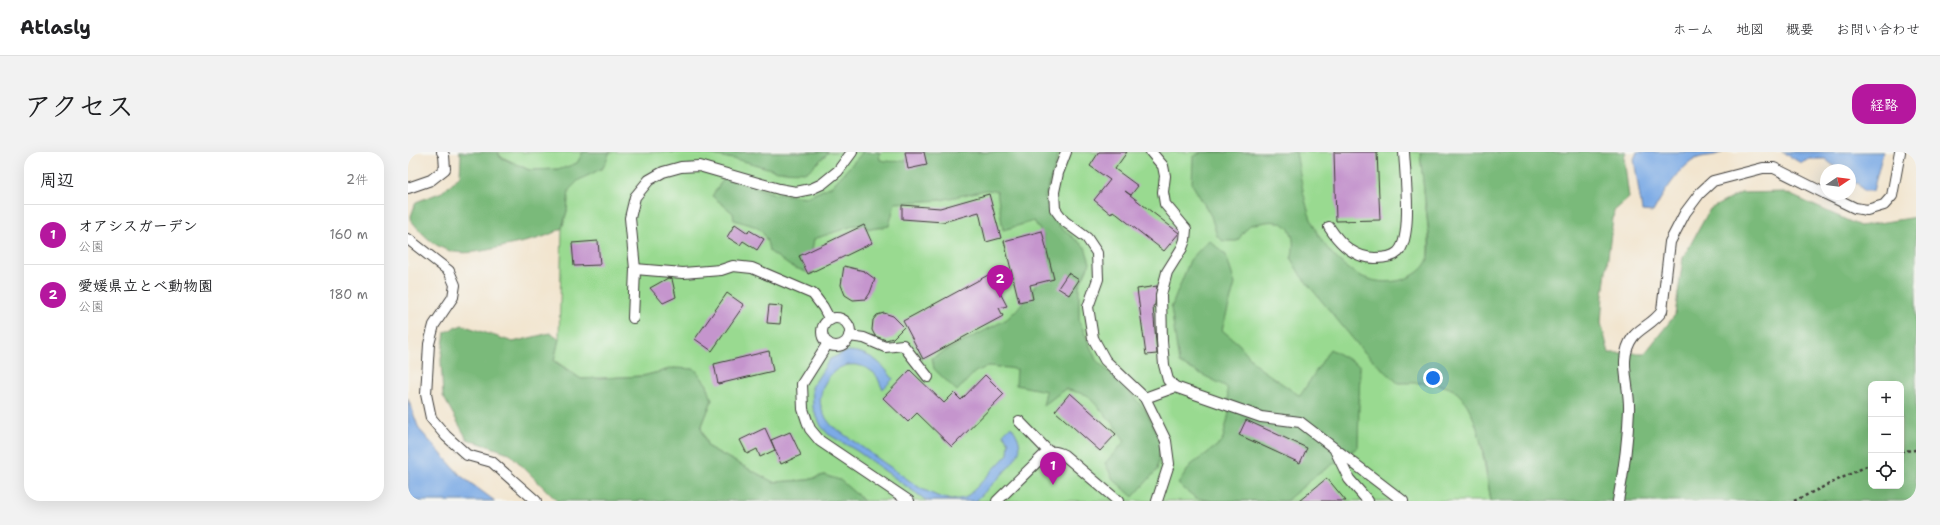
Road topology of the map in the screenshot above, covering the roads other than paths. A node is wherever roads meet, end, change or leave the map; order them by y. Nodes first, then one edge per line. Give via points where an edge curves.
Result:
1 (442, 152) edge
2 (852, 152) edge
3 (1066, 152) edge
4 (1151, 152) edge
5 (1404, 152) edge
6 (1900, 152) edge
7 (408, 188) edge
8 (1820, 191) edge
9 (1838, 200) edge
10 (1329, 227) dead end
11 (408, 239) edge
12 (635, 269) junction
13 (633, 318) dead end
14 (830, 320) junction
15 (849, 336) junction
16 (828, 343) junction
17 (928, 377) dead end
18 (1175, 387) junction
19 (1145, 398) junction
20 (1019, 421) dead end
21 (1334, 448) junction
22 (1049, 452) junction
23 (536, 501) edge
24 (909, 501) edge
25 (997, 501) edge
26 (1118, 501) edge
27 (1157, 501) edge
28 (1368, 501) edge
29 (1403, 501) edge
30 (1618, 501) edge

1 - 7 lane via 445,169 431,180
2 - 12 lane via 838,171 822,184 811,190 796,192 699,166 681,167 654,177 635,197 630,218
3 - 19 lane via 1054,192 1055,209 1064,221 1087,238 1097,253 1098,279 1088,307 1093,338 1105,360
4 - 18 lane via 1163,166 1165,204 1186,228 1184,244 1167,272 1161,295 1164,365 1168,380
5 - 10 lane via 1407,229 1398,252 1379,258 1356,254 1346,247
6 - 9 lane via 1892,196 1884,205 1867,210 1855,208
8 - 30 lane via 1774,168 1763,168 1713,181 1684,213 1670,242 1662,310 1658,317 1633,337 1626,353 1624,371 1629,408 1626,455
11 - 23 lane via 449,271 455,285 453,296 434,325 429,344 426,394 431,418 467,455 492,462
12 - 13 lane
12 - 14 lane via 683,274 733,266 752,268 813,294
14 - 15 lane via 837,318 846,322 850,330
14 - 16 lane via 822,328 823,338
15 - 16 lane via 842,345 833,346
15 - 17 lane via 864,338 885,347 903,345
16 - 24 lane via 802,384 804,409 810,429 820,441
18 - 19 lane
18 - 21 lane via 1261,416 1300,422
19 - 27 lane via 1169,452 1170,464
20 - 22 lane
21 - 28 lane via 1349,478
21 - 29 lane
22 - 25 lane
22 - 26 lane via 1064,455

